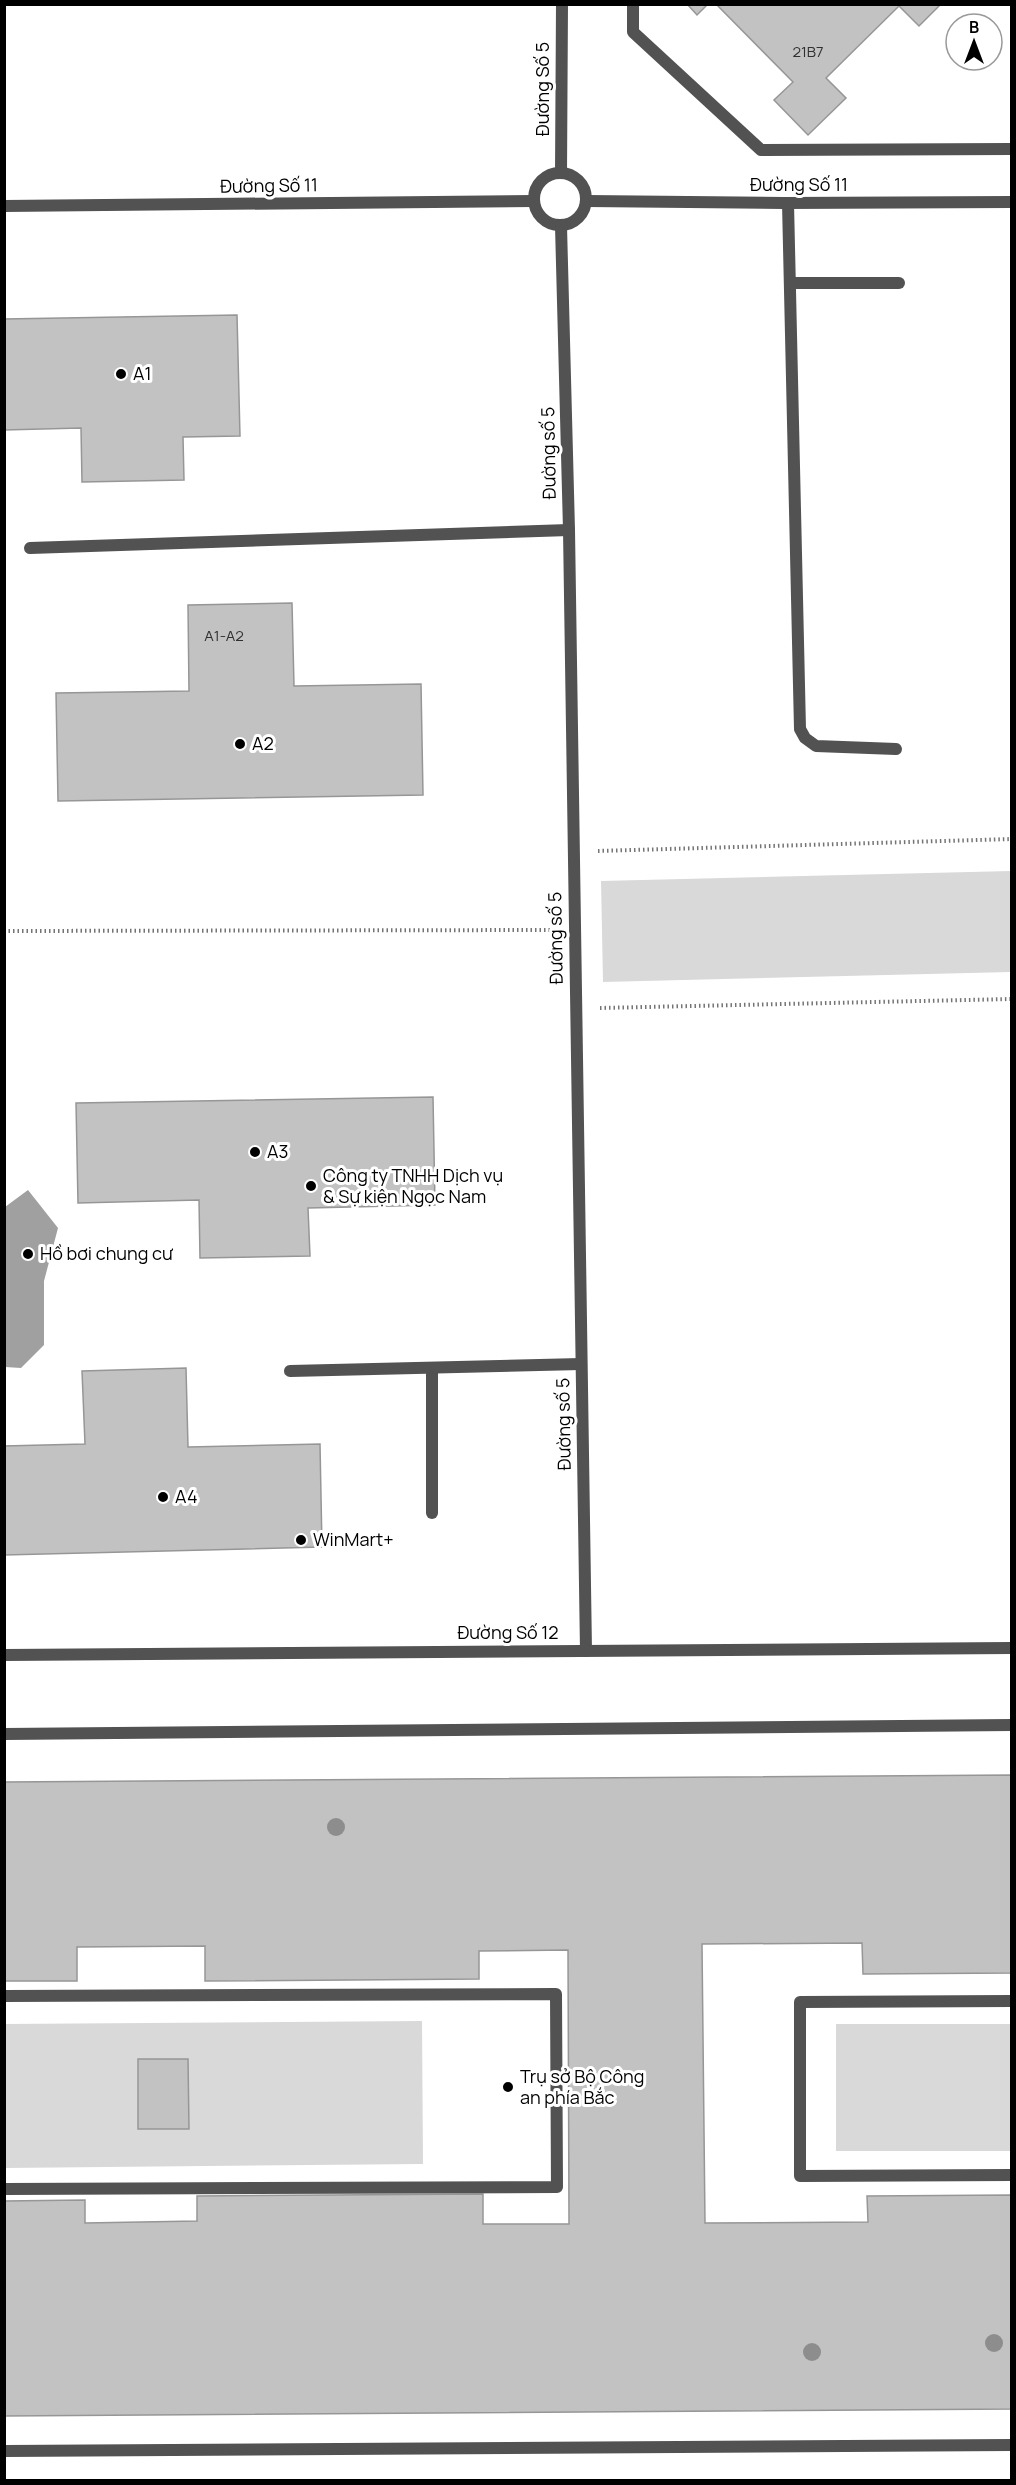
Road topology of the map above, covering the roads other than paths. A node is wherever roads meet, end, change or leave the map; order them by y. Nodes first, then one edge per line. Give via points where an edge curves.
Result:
1 (562, 4) edge
2 (633, 4) edge
3 (1011, 149) edge
4 (561, 173) junction
5 (533, 201) junction
6 (587, 201) junction
7 (1011, 202) edge
8 (788, 203) junction
9 (4, 206) edge
10 (561, 226) junction
11 (791, 283) junction
12 (899, 283) dead end
13 (569, 530) junction
14 (30, 548) dead end
15 (896, 749) dead end
16 (581, 1364) junction
17 (432, 1368) junction
18 (290, 1371) dead end
19 (432, 1513) dead end
20 (1011, 1648) edge
21 (586, 1650) junction
22 (4, 1655) edge
23 (1011, 1725) edge
24 (4, 1734) edge
25 (4, 1996) edge
26 (1011, 2001) edge
27 (1011, 2175) edge
28 (4, 2190) edge
29 (1011, 2445) edge
30 (4, 2451) edge

1 - 4 street, Đường Số 5
2 - 3 street via 633,32 761,150
4 - 5 street via 538,184
4 - 6 street via 577,178
5 - 9 street, Đường Số 11
5 - 10 street via 540,218
6 - 8 street, Đường Số 11
6 - 10 street via 573,223
7 - 8 street, Đường Số 11
8 - 11 street
10 - 13 street, Đường số 5
11 - 12 street
11 - 15 street via 800,729 816,746
13 - 14 street
13 - 16 street, Đường số 5
16 - 17 street
16 - 21 street, Đường số 5
17 - 18 street
17 - 19 street
20 - 21 street, Đường Số 12
21 - 22 street, Đường Số 12
23 - 24 street
25 - 28 street via 556,1994 557,2175 557,2187
26 - 27 street via 800,2002 800,2176
29 - 30 street

